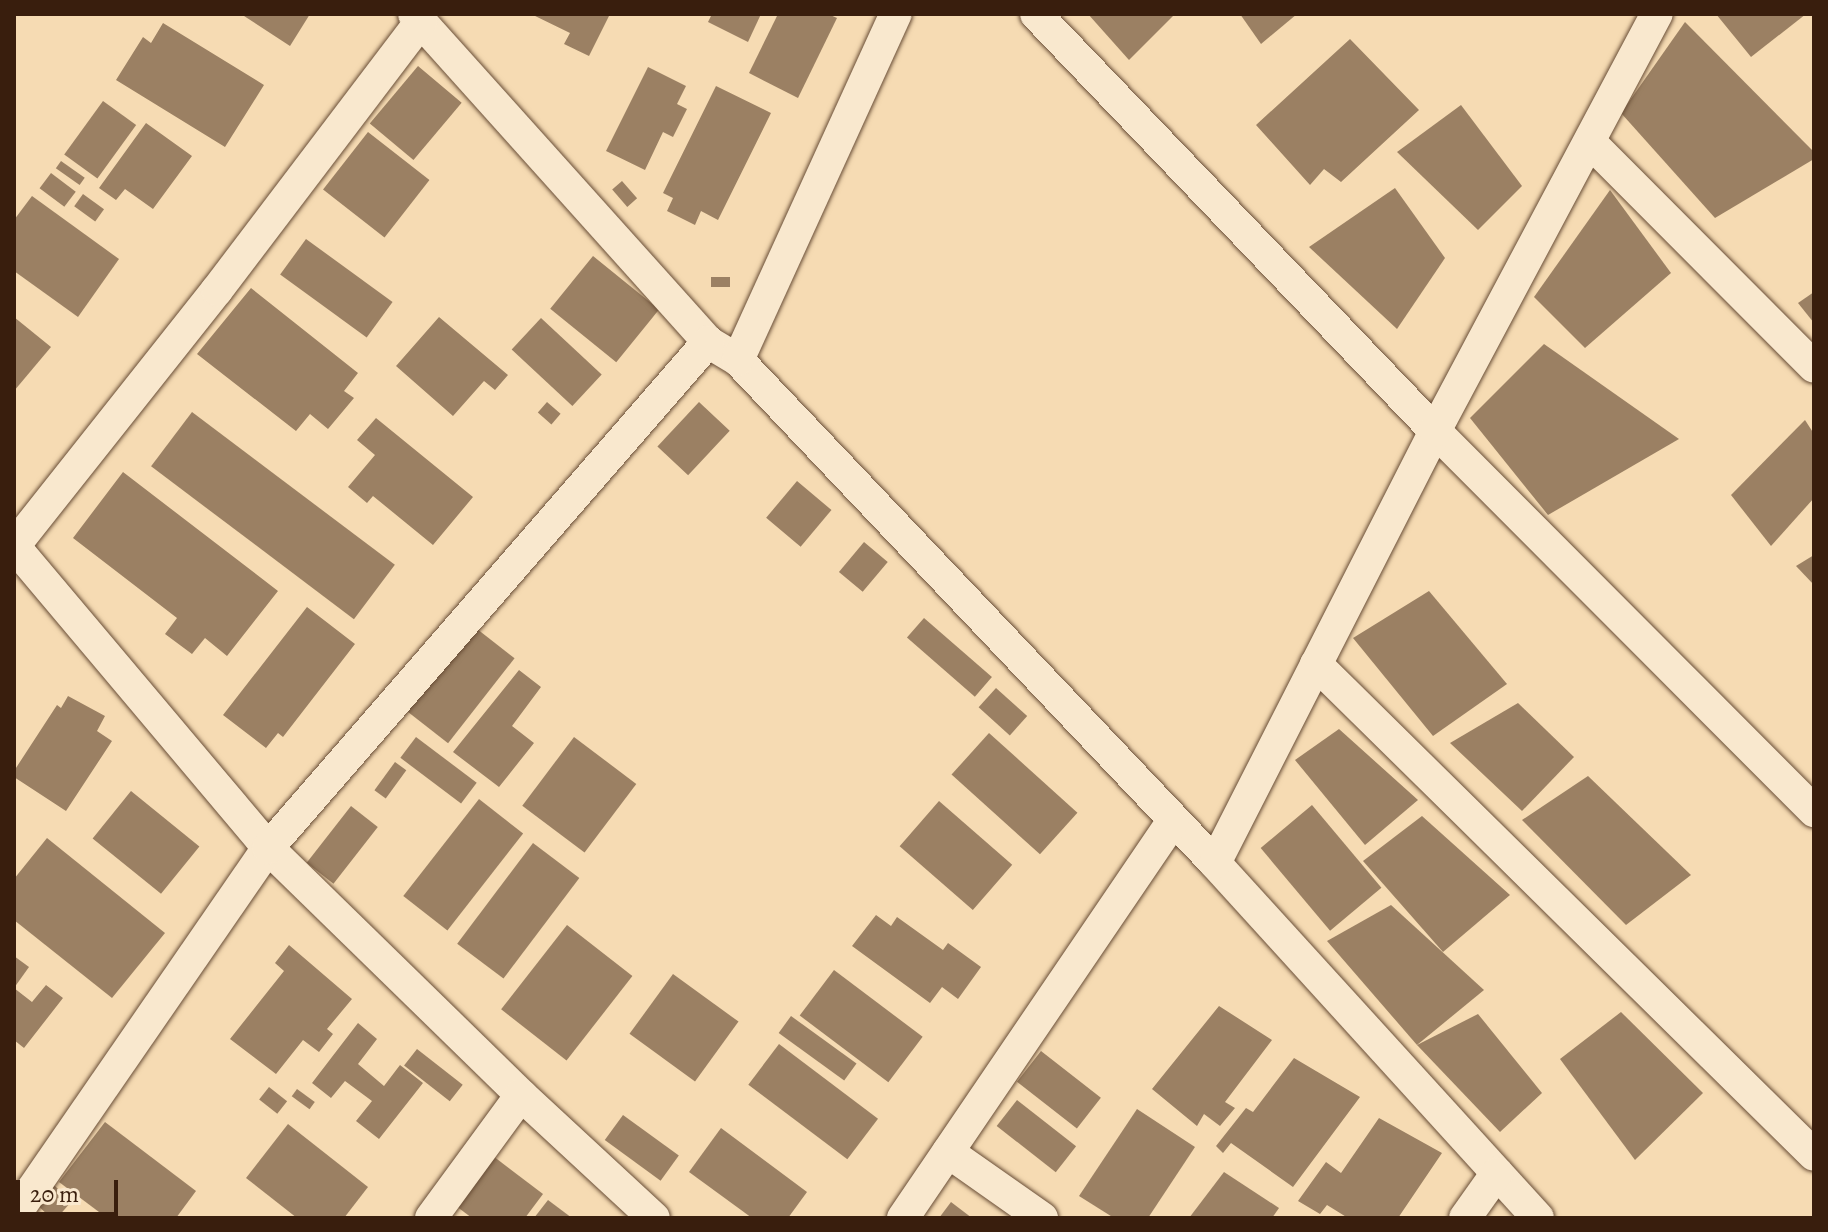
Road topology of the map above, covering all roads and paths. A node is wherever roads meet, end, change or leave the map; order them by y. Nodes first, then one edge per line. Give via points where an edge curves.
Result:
1 (896, 14) edge
2 (1036, 14) edge
3 (1657, 14) edge
4 (432, 23) edge
5 (1590, 142) junction
6 (708, 342) junction
7 (738, 360) junction
8 (1814, 367) edge
9 (1435, 431) junction
10 (14, 546) edge
11 (1316, 664) junction
12 (1814, 811) edge
13 (1173, 821) junction
14 (268, 848) junction
15 (1215, 863) junction
16 (521, 1095) junction
17 (948, 1152) junction
18 (1814, 1155) edge
19 (1497, 1173) junction
20 (18, 1215) edge
21 (431, 1218) edge
22 (654, 1218) edge
23 (903, 1218) edge
24 (1042, 1218) edge
25 (1465, 1218) edge
26 (1538, 1218) edge

1 - 7 street
2 - 9 street
3 - 5 street
4 - 6 street
4 - 10 street
5 - 8 street
5 - 9 street
6 - 7 street
6 - 14 street
7 - 13 street
9 - 11 street
9 - 12 street
10 - 14 street
11 - 15 street
11 - 18 street
13 - 15 street
13 - 17 street
14 - 16 street
14 - 20 street
15 - 19 street
16 - 21 street
16 - 22 street
17 - 23 street
17 - 24 street
19 - 25 street
19 - 26 street

